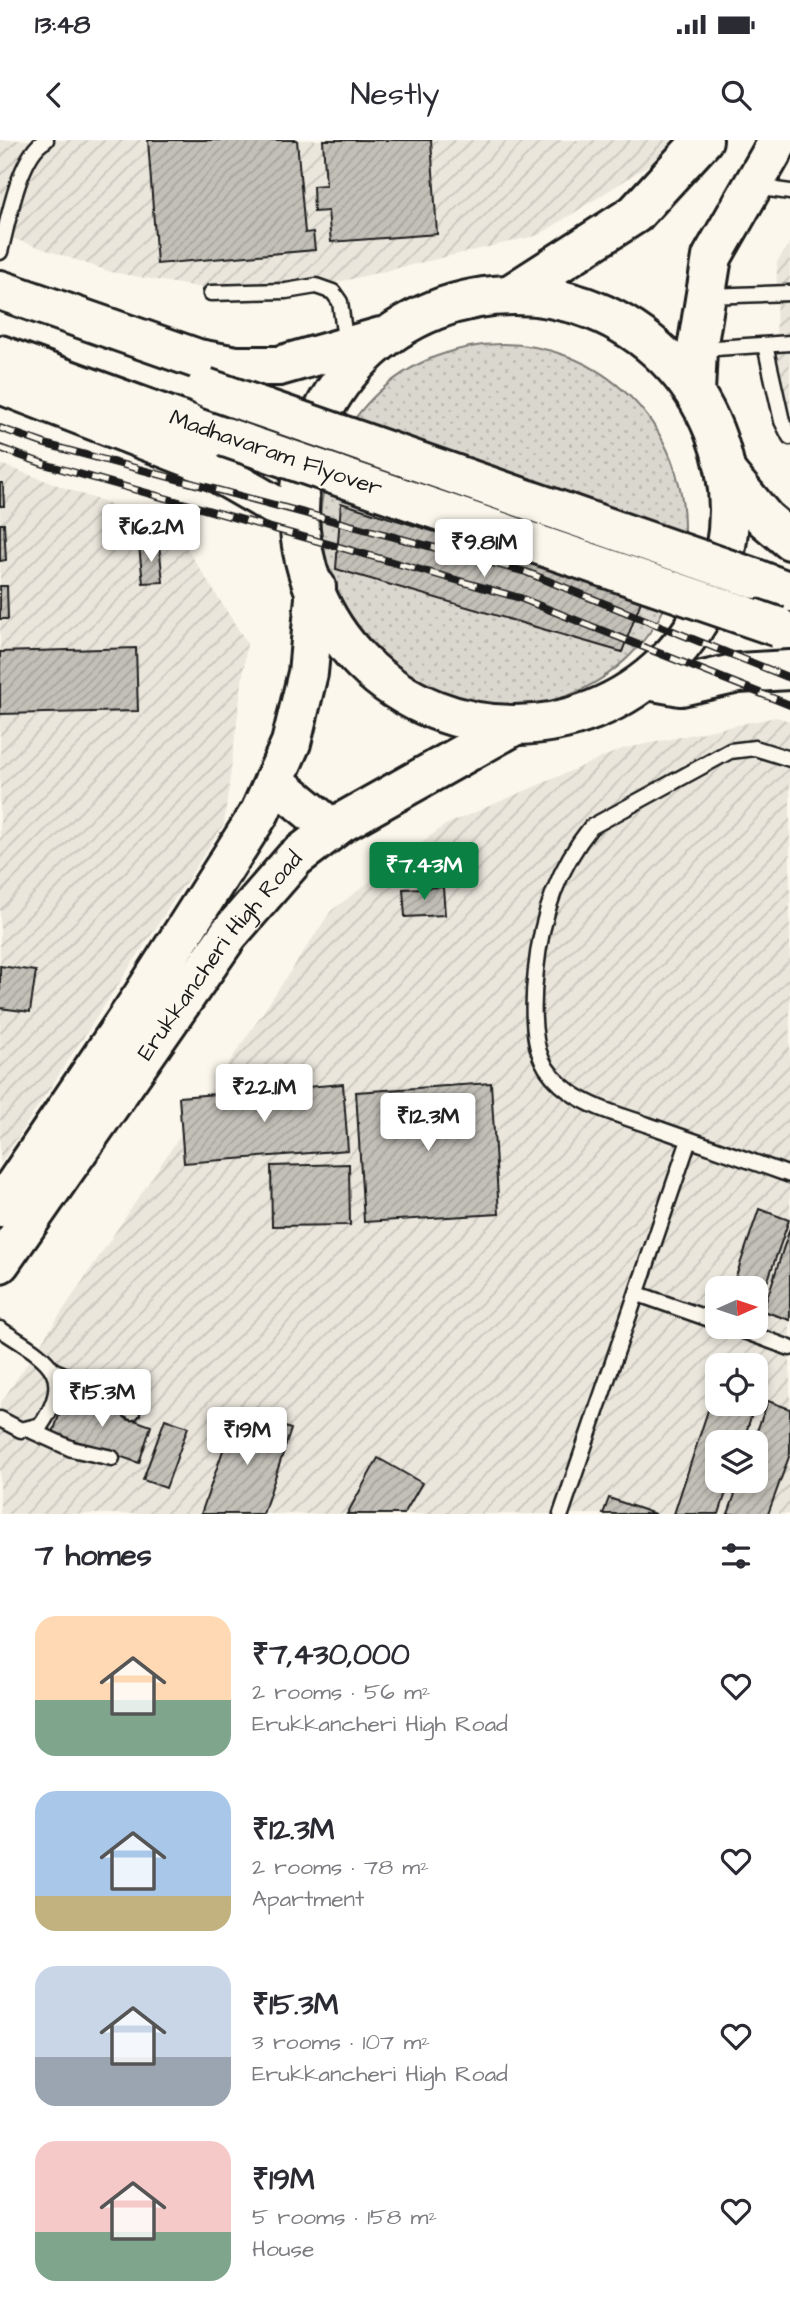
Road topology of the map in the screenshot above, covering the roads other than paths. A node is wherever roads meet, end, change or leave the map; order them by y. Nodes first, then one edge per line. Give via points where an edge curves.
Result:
1 (46, 140) edge
2 (703, 140) edge
3 (779, 140) edge
4 (752, 187) junction
5 (790, 192) edge
6 (0, 252) edge
7 (0, 290) edge
8 (514, 292) junction
9 (211, 293) dead end
10 (790, 293) edge
11 (706, 296) junction
12 (0, 318) edge
13 (383, 337) junction
14 (790, 343) edge
15 (765, 345) junction
16 (346, 348) junction
17 (697, 349) junction
18 (0, 355) edge
19 (0, 384) edge
20 (695, 392) junction
21 (790, 437) edge
22 (726, 472) junction
23 (298, 519) junction
24 (790, 540) edge
25 (316, 587) junction
26 (790, 592) edge
27 (790, 632) edge
28 (790, 670) edge
29 (648, 680) junction
30 (512, 727) junction
31 (790, 759) edge
32 (274, 781) junction
33 (332, 829) junction
34 (689, 1140) junction
35 (790, 1175) edge
36 (0, 1207) edge
37 (0, 1263) edge
38 (638, 1294) junction
39 (705, 1317) edge
40 (0, 1329) edge
41 (765, 1339) edge
42 (790, 1348) edge
43 (55, 1371) junction
44 (132, 1412) dead end
45 (0, 1419) edge
46 (30, 1430) junction
47 (112, 1458) dead end
48 (561, 1514) edge

1 - 6 lane via 24,169
2 - 8 main road via 635,214
3 - 4 main road
4 - 5 lane
4 - 11 main road via 712,257
7 - 16 main road via 198,359 236,366 279,366
8 - 13 main road via 443,304
8 - 20 main road via 584,304 647,339
9 - 16 lane via 316,286 333,292 340,302
10 - 11 lane
11 - 17 main road
12 - 26 main road, Madhavaram Flyover, bridge
13 - 16 main road
13 - 23 main road via 335,387 306,450
14 - 15 lane
15 - 17 lane
15 - 21 lane via 782,421
17 - 20 main road
18 - 27 main road, Madhavaram Flyover, bridge
19 - 23 main road via 194,458
20 - 22 main road via 715,430
22 - 24 main road via 765,519
22 - 29 main road via 729,530 716,587 688,638
23 - 25 main road
25 - 30 main road via 343,643 390,688 448,717
25 - 32 main road via 308,673 291,743
28 - 29 main road via 738,673 681,686
29 - 30 main road via 584,715
30 - 33 main road, Erukkancheri High Road
31 - 34 lane via 755,748 730,751 591,827 575,846 558,880 539,940 536,1031 541,1058 552,1076 589,1103
32 - 33 main road
32 - 36 main road via 260,812 149,985
33 - 37 main road, Erukkancheri High Road via 295,858 229,934
34 - 35 lane
34 - 38 lane
38 - 39 lane
38 - 48 lane
40 - 43 lane via 46,1359
41 - 42 lane
43 - 44 lane via 103,1391
43 - 46 lane via 58,1391 52,1409 41,1425
45 - 46 lane
46 - 47 lane via 72,1449

